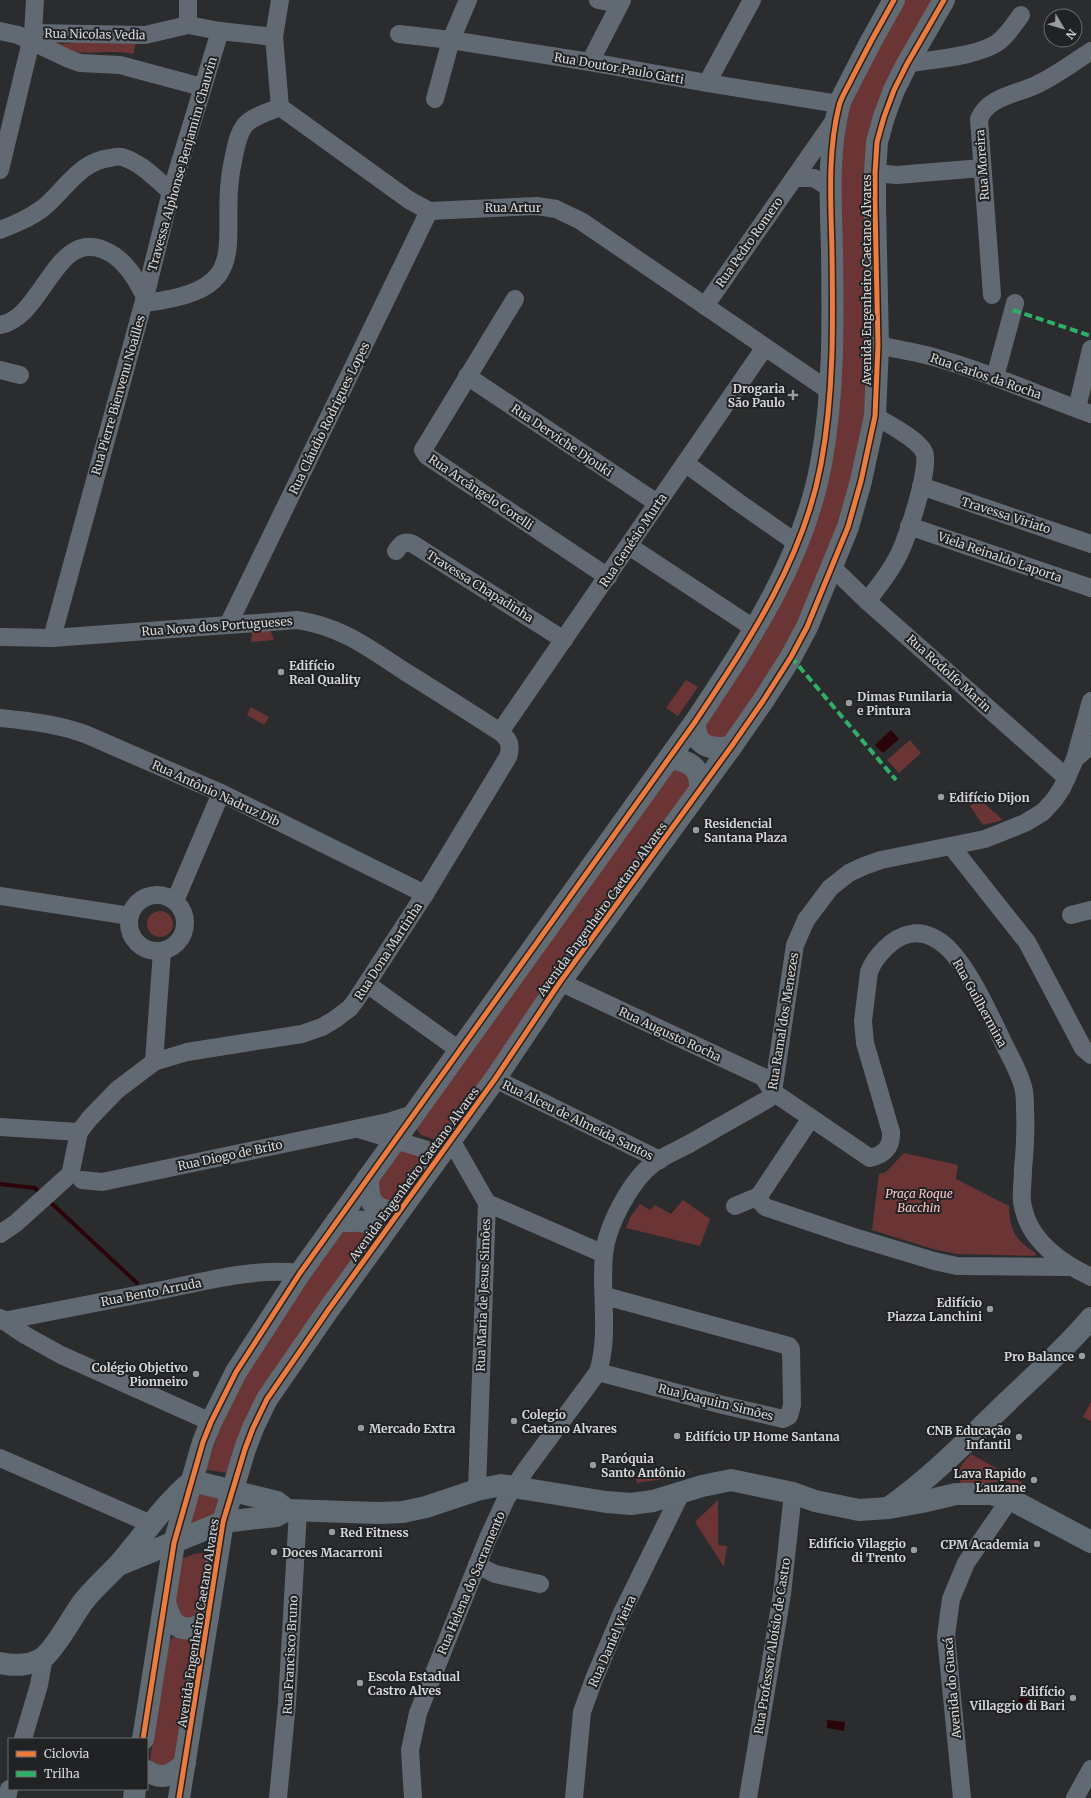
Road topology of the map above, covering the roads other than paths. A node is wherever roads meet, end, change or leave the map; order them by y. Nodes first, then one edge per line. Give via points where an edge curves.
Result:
1 (35, 0) edge
2 (188, 0) edge
3 (280, 0) edge
4 (468, 0) edge
5 (598, 0) edge
6 (752, 0) edge
7 (894, 0) edge
8 (944, 0) edge
9 (621, 2) edge
10 (1021, 15) dead end
11 (188, 25) junction
12 (220, 31) junction
13 (0, 32) edge
14 (399, 34) dead end
15 (32, 37) junction
16 (274, 37) junction
17 (452, 40) junction
18 (1091, 51) edge
19 (590, 62) junction
20 (907, 64) junction
21 (707, 83) junction
22 (202, 87) junction
23 (435, 99) dead end
24 (280, 107) junction
25 (838, 110) junction
26 (982, 168) junction
27 (0, 170) edge
28 (875, 173) junction
29 (794, 178) junction
30 (831, 190) junction
31 (171, 192) junction
32 (429, 211) junction
33 (0, 230) edge
34 (992, 295) dead end
35 (515, 299) dead end
36 (145, 300) junction
37 (1015, 303) dead end
38 (705, 306) junction
39 (0, 325) edge
40 (878, 345) junction
41 (765, 348) junction
42 (1091, 349) edge
43 (0, 370) edge
44 (20, 375) dead end
45 (467, 376) junction
46 (995, 377) junction
47 (831, 392) junction
48 (1084, 411) edge
49 (875, 416) junction
50 (685, 462) junction
51 (921, 486) junction
52 (657, 503) junction
53 (909, 526) junction
54 (798, 544) junction
55 (1091, 544) edge
56 (629, 546) junction
57 (396, 551) dead end
58 (832, 567) junction
59 (608, 577) junction
60 (1091, 588) edge
61 (867, 601) junction
62 (228, 625) junction
63 (755, 629) junction
64 (52, 638) junction
65 (564, 640) junction
66 (1, 641) edge
67 (1091, 701) edge
68 (0, 718) edge
69 (695, 722) junction
70 (500, 732) junction
71 (1091, 745) edge
72 (731, 747) junction
73 (670, 758) junction
74 (1075, 758) junction
75 (1067, 778) junction
76 (700, 789) junction
77 (221, 793) junction
78 (951, 846) junction
79 (424, 894) junction
80 (0, 896) edge
81 (175, 901) junction
82 (1091, 910) edge
83 (1071, 915) dead end
84 (130, 916) junction
85 (162, 951) junction
86 (560, 982) junction
87 (367, 984) junction
88 (459, 1050) junction
89 (1091, 1055) edge
90 (154, 1062) junction
91 (495, 1079) junction
92 (774, 1092) junction
93 (413, 1114) junction
94 (811, 1118) junction
95 (0, 1127) edge
96 (357, 1128) junction
97 (80, 1132) junction
98 (394, 1141) junction
99 (446, 1147) junction
100 (660, 1160) junction
101 (75, 1176) junction
102 (367, 1178) junction
103 (759, 1196) junction
104 (487, 1203) junction
105 (735, 1206) dead end
106 (401, 1209) junction
107 (337, 1221) junction
108 (0, 1234) edge
109 (379, 1240) junction
110 (604, 1254) junction
111 (1069, 1266) junction
112 (300, 1273) junction
113 (1091, 1277) edge
114 (605, 1296) junction
115 (1091, 1318) edge
116 (2, 1320) edge
117 (598, 1372) junction
118 (211, 1422) junction
119 (0, 1458) edge
120 (938, 1468) junction
121 (191, 1482) junction
122 (515, 1486) junction
123 (477, 1490) junction
124 (232, 1492) junction
125 (681, 1493) junction
126 (793, 1493) junction
127 (950, 1495) junction
128 (1010, 1499) junction
129 (889, 1508) junction
130 (292, 1511) junction
131 (224, 1522) junction
132 (151, 1524) junction
133 (1091, 1542) edge
134 (174, 1543) junction
135 (118, 1565) junction
136 (477, 1565) junction
137 (540, 1584) dead end
138 (165, 1602) junction
139 (208, 1617) junction
140 (44, 1657) junction
141 (0, 1663) edge
142 (23, 1738) edge
143 (143, 1738) edge
144 (185, 1763) junction
145 (1091, 1769) edge
146 (148, 1771) edge
147 (179, 1798) edge
148 (278, 1798) edge
149 (413, 1798) edge
150 (574, 1798) edge
151 (748, 1798) edge
152 (962, 1798) edge
153 (1075, 1798) edge

1 - 15 street
2 - 11 street
3 - 16 street
4 - 17 street
5 - 9 street
6 - 21 street
7 - 25 main road via 869,44
8 - 20 main road, Avenida Engenheiro Caetano Alvares
9 - 19 street
10 - 20 street via 1008,33 985,49
11 - 12 street, Rua Nicolas Vedia
11 - 15 street, Rua Nicolas Vedia via 145,36
12 - 16 street, Rua Nicolas Vedia
12 - 22 street, Travessa Alphonse Benjamim Chauvin
13 - 15 street
14 - 17 street, Rua Doutor Paulo Gatti
15 - 22 street via 80,63 120,65
15 - 27 street
16 - 24 street
17 - 19 street, Rua Doutor Paulo Gatti
17 - 23 street
18 - 26 street, Rua Moreira via 1038,84 985,108 979,119
19 - 21 street, Rua Doutor Paulo Gatti
20 - 28 main road, Avenida Engenheiro Caetano Alvares via 884,117
21 - 25 street, Rua Doutor Paulo Gatti
22 - 31 street, Travessa Alphonse Benjamim Chauvin
24 - 32 street via 409,200
24 - 36 street, Rua Pierre Bienvenu Noailles via 245,125 238,138 229,175 229,239 226,261 219,274 199,292 165,301
25 - 29 street, Rua Pedro Romero
25 - 30 main road via 831,154
26 - 28 street via 897,175
26 - 34 street, Rua Moreira
28 - 40 main road, Avenida Engenheiro Caetano Alvares
29 - 30 street via 814,178
29 - 38 street, Rua Pedro Romero
30 - 47 main road
31 - 33 street via 148,171 133,162 120,157 107,158 94,162 78,172 34,214
31 - 36 street, Travessa Alphonse Benjamim Chauvin
32 - 38 street, Rua Artur via 537,206 556,208 581,221
32 - 62 street, Rua Cláudio Rodrigues Lopes
35 - 45 street, Rua Arcângelo Corelli
36 - 39 street via 140,286 124,263 96,246 84,246 64,260 26,309
36 - 64 street, Rua Pierre Bienvenu Noailles
37 - 46 street
38 - 41 street, Rua Artur
40 - 46 street, Rua Carlos da Rocha via 926,355
40 - 49 main road, Avenida Engenheiro Caetano Alvares
41 - 47 street, Rua Artur
41 - 50 street, Rua Genésio Murta
42 - 48 street
43 - 44 street
45 - 52 street, Rua Derviche Djouki
45 - 59 street, Rua Arcângelo Corelli via 424,447 425,453
46 - 48 street, Rua Carlos da Rocha
47 - 54 main road via 821,465
49 - 51 street via 923,450 926,465
49 - 58 main road, Avenida Engenheiro Caetano Alvares via 848,527
50 - 52 street, Rua Genésio Murta
50 - 54 street
51 - 53 street
51 - 55 street, Travessa Viriato
52 - 56 street, Rua Genésio Murta
53 - 60 street, Viela Reinaldo Laporta
53 - 61 street via 893,566
54 - 63 main road
56 - 59 street, Rua Genésio Murta
56 - 63 street
57 - 65 street, Travessa Chapadinha via 404,542 413,544
58 - 61 street, Rua Rodolfo Marin
58 - 72 main road, Avenida Engenheiro Caetano Alvares via 798,645
59 - 65 street, Rua Genésio Murta
61 - 75 street, Rua Rodolfo Marin
62 - 64 street, Rua Nova dos Portugueses
62 - 70 street, Rua Nova dos Portugueses via 297,620 334,629 362,644
63 - 69 main road
64 - 66 street, Rua Nova dos Portugueses
65 - 70 street, Rua Genésio Murta
67 - 74 street
68 - 77 street, Rua Antônio Nadruz Dib via 65,726
69 - 72 main road via 697,737 706,746 715,749
69 - 73 main road
70 - 79 street, Rua Dona Martinha via 508,738 508,757
71 - 74 street, Rua Ramal dos Menezes
72 - 76 main road, Avenida Engenheiro Caetano Alvares
73 - 76 main road via 693,765 701,780
73 - 88 main road
74 - 75 street, Rua Ramal dos Menezes
75 - 78 street, Rua Ramal dos Menezes via 1054,800 1043,812 1025,823 984,839
76 - 86 main road, Avenida Engenheiro Caetano Alvares
77 - 79 street, Rua Antônio Nadruz Dib
77 - 81 street
78 - 89 street via 1028,942 1083,1048
78 - 92 street, Rua Ramal dos Menezes via 881,860 864,866 848,873 830,888 818,903 806,920 795,945
79 - 87 street, Rua Dona Martinha
80 - 84 street
81 - 84 street via 166,896 144,898 135,905
81 - 85 street via 182,909 185,930 180,940
82 - 83 street
84 - 85 street via 131,934 136,942 143,948
85 - 90 street
86 - 91 main road, Avenida Engenheiro Caetano Alvares
86 - 92 street, Rua Augusto Rocha via 764,1078
87 - 88 street
87 - 90 street, Rua Dona Martinha via 350,1008 322,1027 302,1034 187,1052
88 - 93 main road
90 - 97 street, Rua Dona Martinha via 117,1090
91 - 99 main road, Avenida Engenheiro Caetano Alvares
91 - 100 street, Rua Alceu de Almeida Santos
92 - 94 street, Rua Guilhermina
92 - 100 street, Rua Ramal dos Menezes via 768,1099
93 - 96 street, Rua Diogo de Brito
93 - 98 main road
94 - 103 street
94 - 111 street, Rua Guilhermina via 870,1158 880,1156 888,1148 892,1141 891,1132 865,1043 863,1021 869,972 882,952 896,940 914,933 933,936 948,948 961,964 992,1018 1019,1075 1025,1092 1026,1132 1022,1202 1028,1221 1038,1238
95 - 97 street
96 - 98 street
96 - 101 street, Rua Diogo de Brito via 102,1182
97 - 101 street
98 - 99 street
98 - 102 main road
99 - 104 street
99 - 106 main road, Avenida Engenheiro Caetano Alvares
100 - 110 street, Rua Ramal dos Menezes via 635,1182 609,1232
101 - 108 street
102 - 106 main road via 370,1197 377,1207 389,1211
102 - 107 main road
103 - 105 street
103 - 111 street via 764,1207 934,1262 957,1266
104 - 110 street, Rua Maria de Jesus Simões
104 - 123 street, Rua Maria de Jesus Simões
106 - 109 main road, Avenida Engenheiro Caetano Alvares
107 - 109 main road via 365,1222 375,1230
107 - 112 main road
109 - 124 main road, Avenida Engenheiro Caetano Alvares via 267,1399 253,1428
110 - 114 street, Rua Ramal dos Menezes
111 - 113 street, Rua Guilhermina
112 - 116 street, Rua Bento Arruda via 284,1271 215,1280
112 - 118 main road via 236,1372
114 - 117 street, Rua Ramal dos Menezes via 605,1333
114 - 117 street, Rua Joaquim Simões via 789,1346 792,1405 789,1416 783,1419 722,1406
115 - 120 main road
116 - 118 street via 61,1355
117 - 122 street, Rua Ramal dos Menezes
118 - 121 main road
119 - 132 street
120 - 127 main road
120 - 129 main road
121 - 124 main road
121 - 132 main road via 172,1499
121 - 134 main road
122 - 123 main road via 501,1485
122 - 125 main road via 631,1504
122 - 136 street, Rua Helena do Sacramento via 506,1499
123 - 130 main road via 403,1512
124 - 130 main road via 277,1502
124 - 131 main road, Avenida Engenheiro Caetano Alvares
125 - 126 main road via 718,1481 731,1480
125 - 150 street, Rua Daniel Vieira via 622,1615 582,1712
126 - 129 main road via 815,1501 859,1510
126 - 151 street, Rua Professor Aloísio de Castro via 782,1594
127 - 128 main road via 978,1493
127 - 129 main road
128 - 133 main road
128 - 152 street, Avenida do Guacá via 966,1563 951,1599 946,1636
130 - 131 main road via 276,1516
130 - 148 street, Rua Francisco Bruno via 287,1703
131 - 134 main road
131 - 139 main road, Avenida Engenheiro Caetano Alvares
132 - 135 main road
134 - 135 main road
134 - 138 main road
135 - 140 main road via 84,1600
136 - 137 street via 495,1574
136 - 149 street, Rua Helena do Sacramento via 418,1713 410,1750
138 - 139 main road via 171,1619 179,1626 195,1628
138 - 143 main road
139 - 144 main road, Avenida Engenheiro Caetano Alvares
140 - 141 main road via 25,1664
140 - 142 street
144 - 146 main road via 167,1776 162,1777
144 - 147 main road, Avenida Engenheiro Caetano Alvares
145 - 153 street

